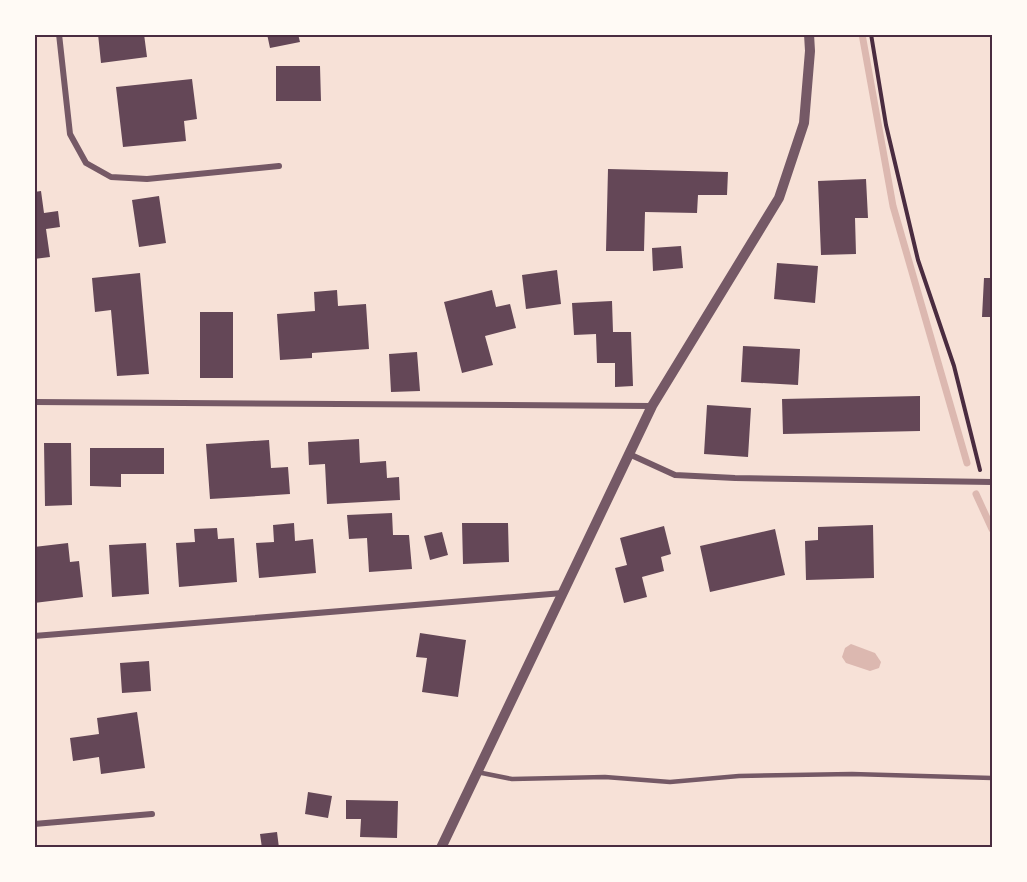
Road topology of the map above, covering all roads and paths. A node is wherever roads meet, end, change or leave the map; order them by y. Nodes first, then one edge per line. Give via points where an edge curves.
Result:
1 (59, 34) edge
2 (809, 34) edge
3 (871, 34) edge
4 (279, 166) dead end
5 (34, 402) edge
6 (652, 406) junction
7 (629, 454) junction
8 (983, 482) junction
9 (993, 482) edge
10 (563, 593) junction
11 (34, 636) edge
12 (477, 772) junction
13 (993, 778) edge
14 (152, 814) dead end
15 (34, 824) edge
16 (441, 848) edge

1 - 4 street via 70,134 86,163 111,177 147,179
2 - 6 street via 804,123 779,198
3 - 8 path via 886,125 918,260 954,366
5 - 6 street
6 - 7 street
7 - 8 street via 675,475
7 - 10 street
8 - 9 street
10 - 11 street
10 - 12 street
12 - 13 lane via 512,779 605,777 670,782 852,774
12 - 16 street
14 - 15 street

